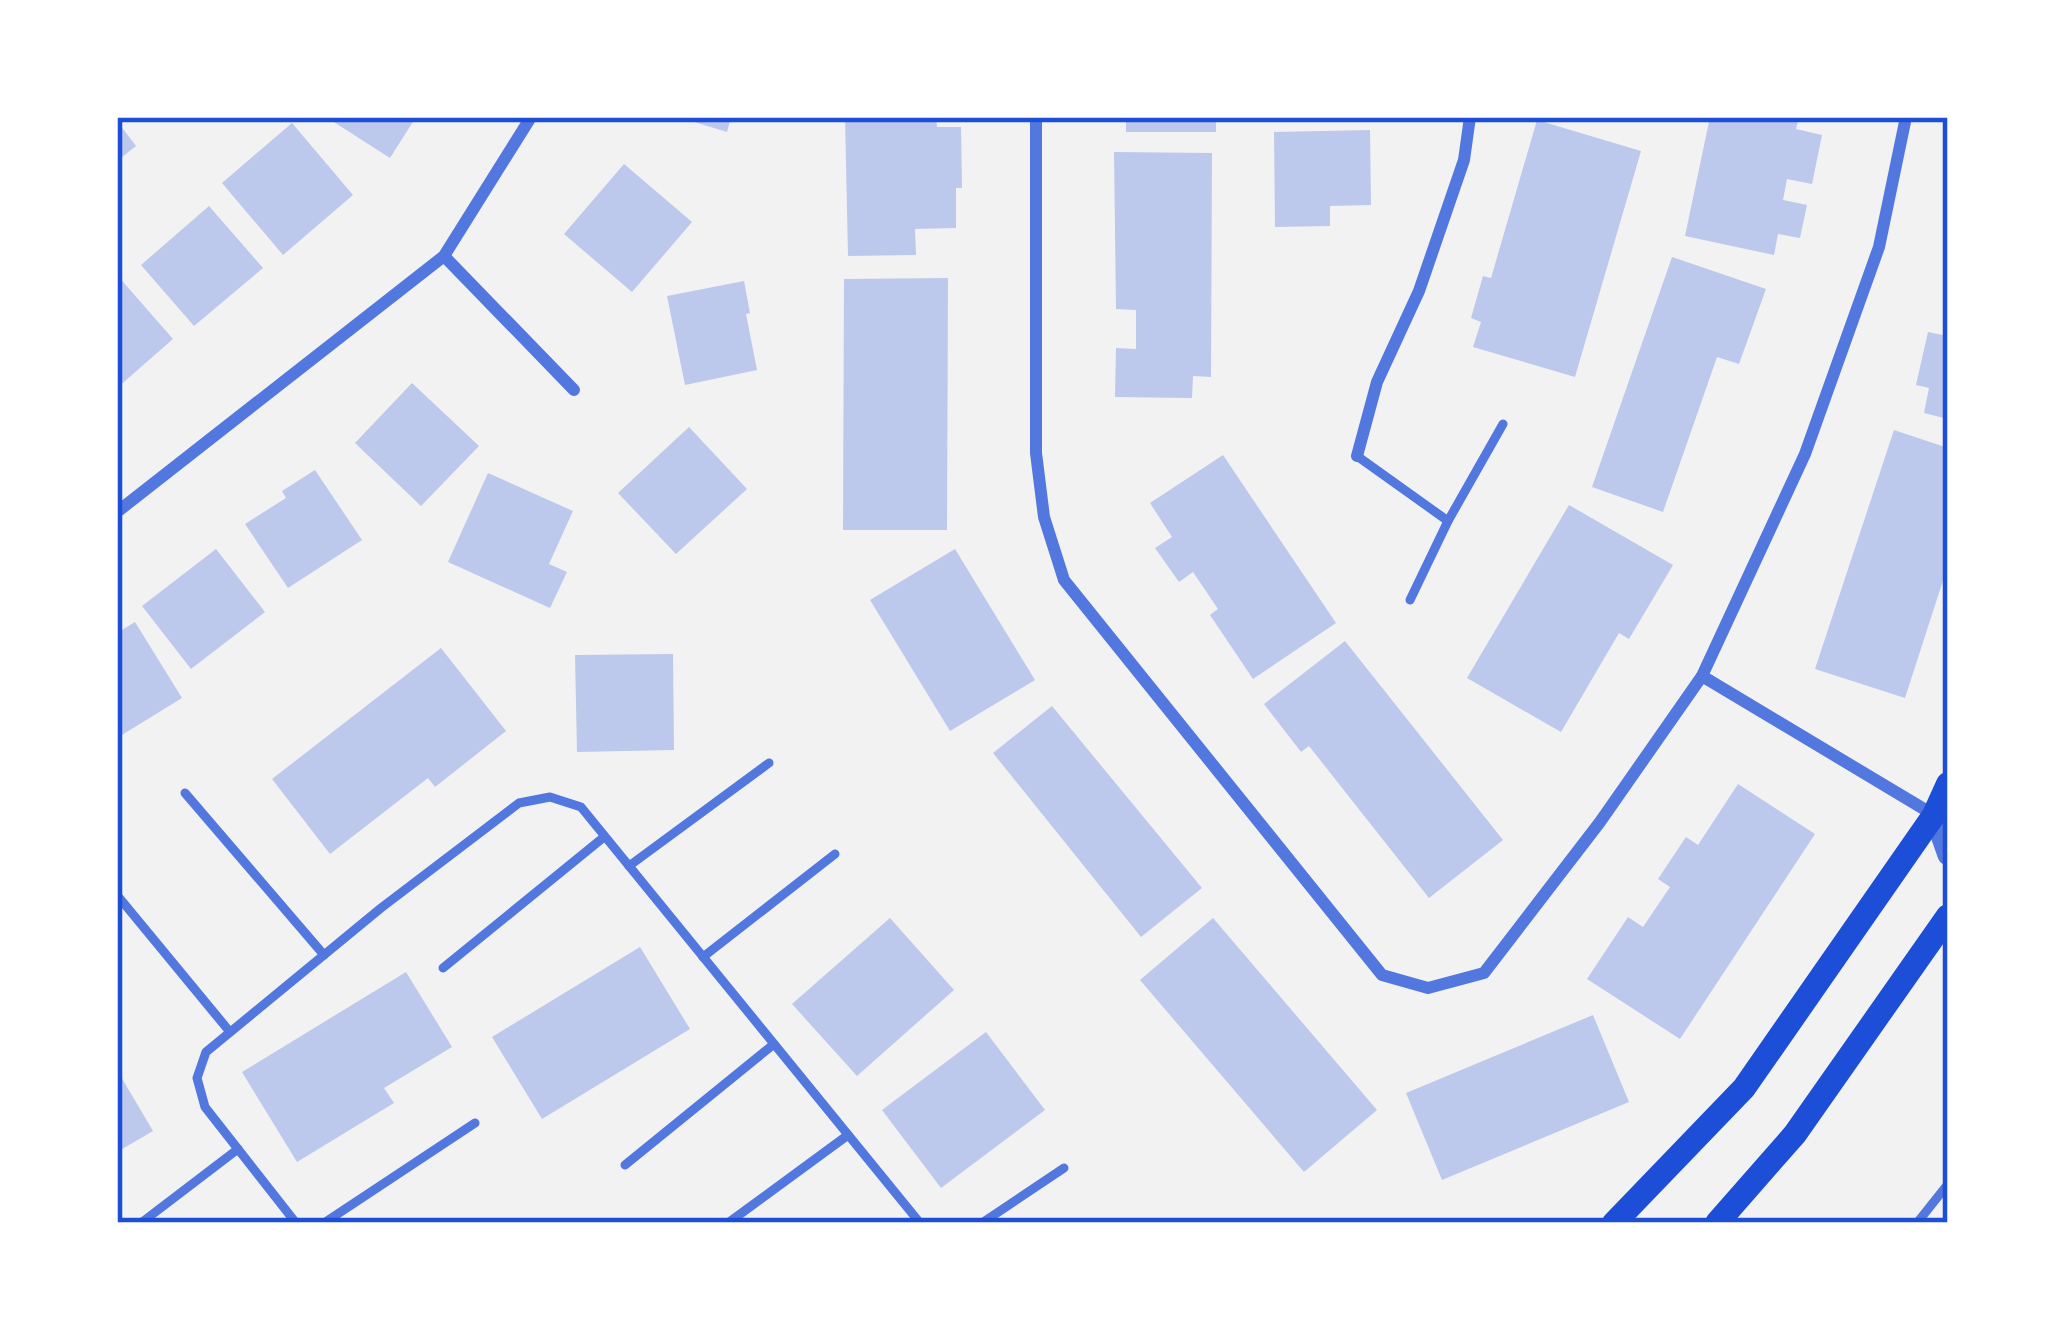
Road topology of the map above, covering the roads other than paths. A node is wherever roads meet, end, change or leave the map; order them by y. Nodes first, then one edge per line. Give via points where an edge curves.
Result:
1 (531, 117) edge
2 (1036, 117) edge
3 (1470, 117) edge
4 (1906, 117) edge
5 (444, 256) junction
6 (574, 390) dead end
7 (1503, 424) dead end
8 (1357, 456) joint
9 (117, 512) edge
10 (1448, 521) junction
11 (1410, 600) dead end
12 (1702, 676) junction
13 (769, 763) dead end
14 (1948, 784) edge
15 (185, 793) dead end
16 (1941, 817) edge
17 (604, 837) junction
18 (835, 854) dead end
19 (1948, 855) edge
20 (628, 866) junction
21 (117, 896) edge
22 (1948, 916) edge
23 (324, 955) junction
24 (703, 957) junction
25 (443, 968) dead end
26 (230, 1032) junction
27 (774, 1044) junction
28 (475, 1123) dead end
29 (848, 1135) junction
30 (238, 1149) junction
31 (625, 1165) dead end
32 (1064, 1168) dead end
33 (1948, 1184) edge
34 (141, 1223) edge
35 (296, 1223) edge
36 (324, 1223) edge
37 (728, 1223) edge
38 (920, 1223) edge
39 (982, 1223) edge
40 (1614, 1223) edge
41 (1717, 1223) edge
42 (1917, 1223) edge

1 - 5 street
2 - 12 street via 1036,453 1044,518 1064,580 1382,975 1428,988 1484,974
3 - 8 street via 1464,160 1377,382
4 - 12 street via 1879,247 1805,454
5 - 6 street
5 - 9 street
7 - 10 lane
8 - 10 lane
10 - 11 lane
12 - 16 street
13 - 20 lane
14 - 16 main road
15 - 23 lane
16 - 19 street
16 - 40 main road via 1744,1088
17 - 20 lane
17 - 23 lane via 581,807 550,797 519,803
17 - 25 lane
18 - 24 lane
20 - 24 lane
21 - 26 lane
22 - 41 main road via 1795,1135
23 - 26 lane
24 - 27 lane
26 - 30 lane via 206,1052 197,1078 205,1107
27 - 29 lane
27 - 31 lane
28 - 36 lane
29 - 37 lane
29 - 38 lane
30 - 34 lane
30 - 35 lane
32 - 39 lane
33 - 42 lane

